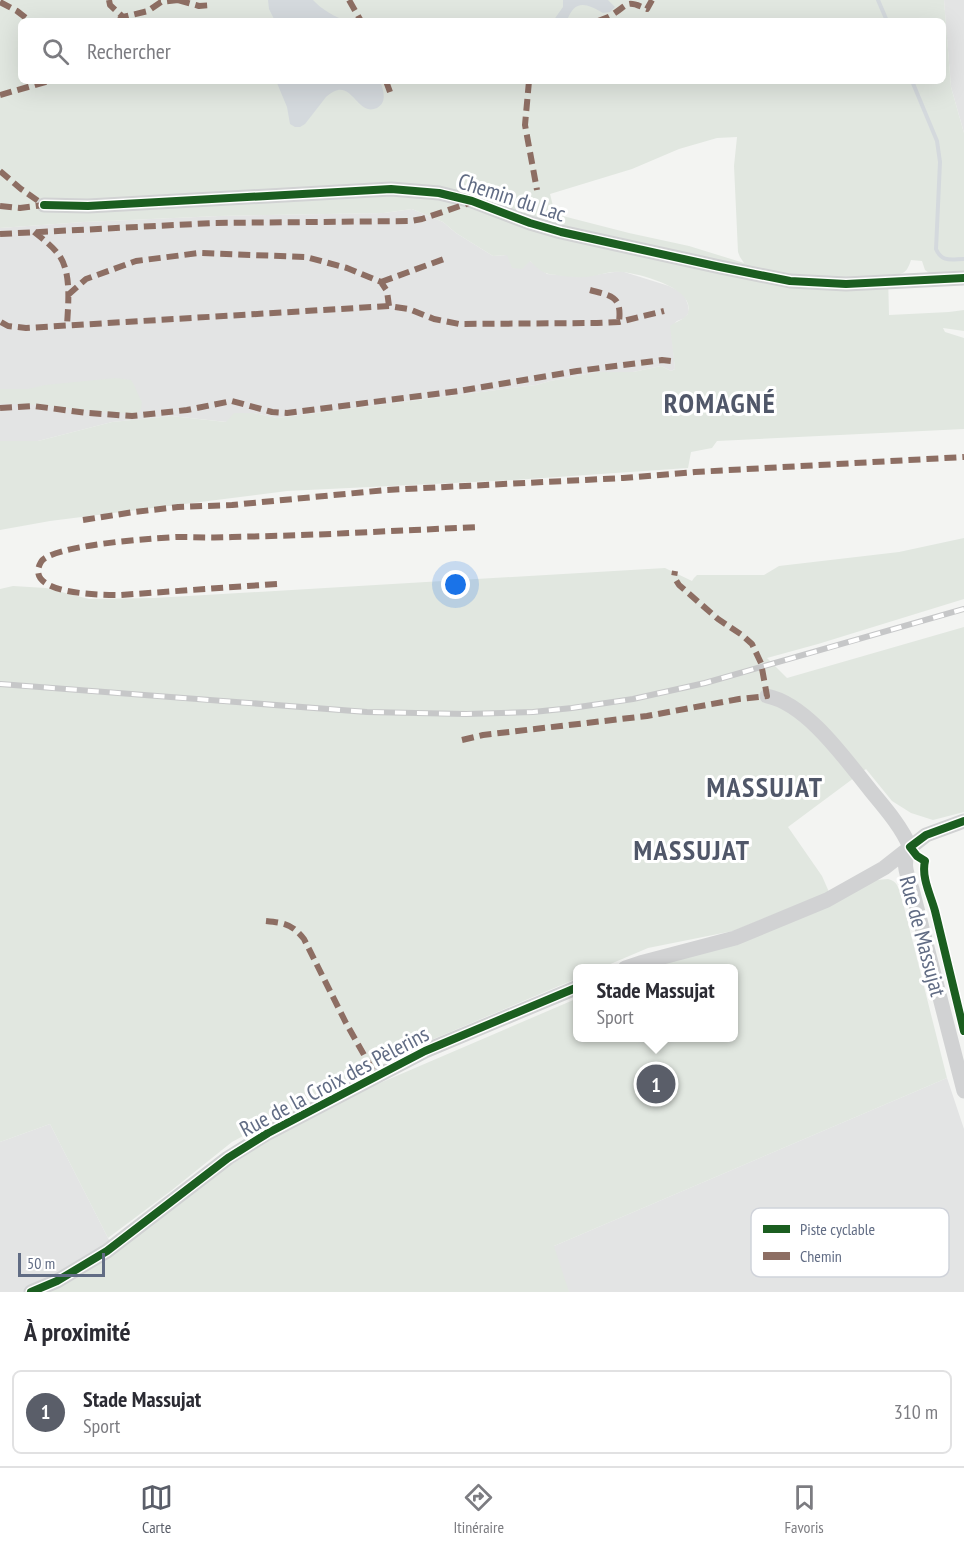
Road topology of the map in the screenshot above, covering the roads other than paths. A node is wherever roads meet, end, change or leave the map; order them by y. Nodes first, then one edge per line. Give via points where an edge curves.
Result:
1 (44, 205) dead end
2 (964, 278) edge
3 (767, 696) dead end
4 (964, 821) edge
5 (910, 847) junction
6 (638, 964) edge
7 (573, 989) edge
8 (964, 1091) edge
9 (31, 1292) edge

1 - 2 street, Chemin du Lac via 88,206 391,189 439,193 561,232 790,281 846,284
3 - 5 street, Rue de Massujat via 784,702 814,724 884,807
4 - 5 street via 926,835
5 - 6 street via 884,868 794,915 735,938
5 - 8 street, Rue de Massujat via 904,864
7 - 9 street, Rue de la Croix des Pèlerins via 425,1052 268,1133 228,1158 107,1251

